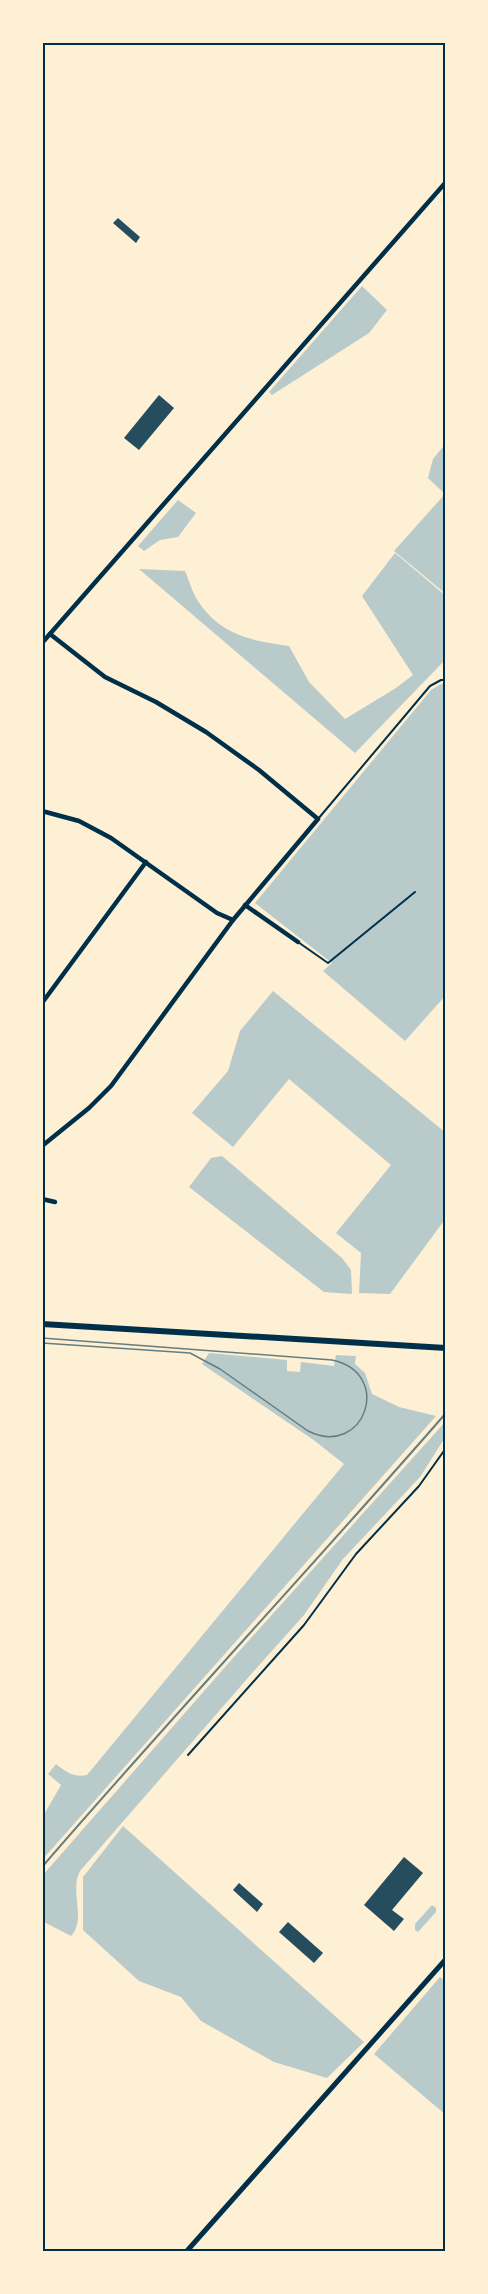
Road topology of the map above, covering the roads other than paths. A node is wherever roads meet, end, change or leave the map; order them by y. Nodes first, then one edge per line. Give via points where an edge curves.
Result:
1 (446, 182) edge
2 (50, 634) junction
3 (42, 643) edge
4 (446, 680) edge
5 (42, 811) edge
6 (318, 819) junction
7 (146, 862) junction
8 (415, 892) dead end
9 (246, 905) junction
10 (233, 920) junction
11 (298, 942) joint
12 (42, 1003) edge
13 (42, 1146) edge
14 (42, 1199) edge
15 (55, 1202) dead end
16 (42, 1324) edge
17 (446, 1348) edge
18 (446, 1448) edge
19 (188, 1755) dead end
20 (446, 1959) edge
21 (186, 2252) edge

1 - 2 street
2 - 3 street
2 - 6 street via 105,678 206,732
4 - 6 lane via 430,686
5 - 7 street via 79,821
6 - 9 street
7 - 10 street via 217,913
7 - 12 street
8 - 11 lane via 328,963
9 - 10 street
9 - 11 street
10 - 13 street via 111,1086
14 - 15 street
16 - 17 main road
18 - 19 lane via 419,1486 356,1554 304,1625
20 - 21 street

